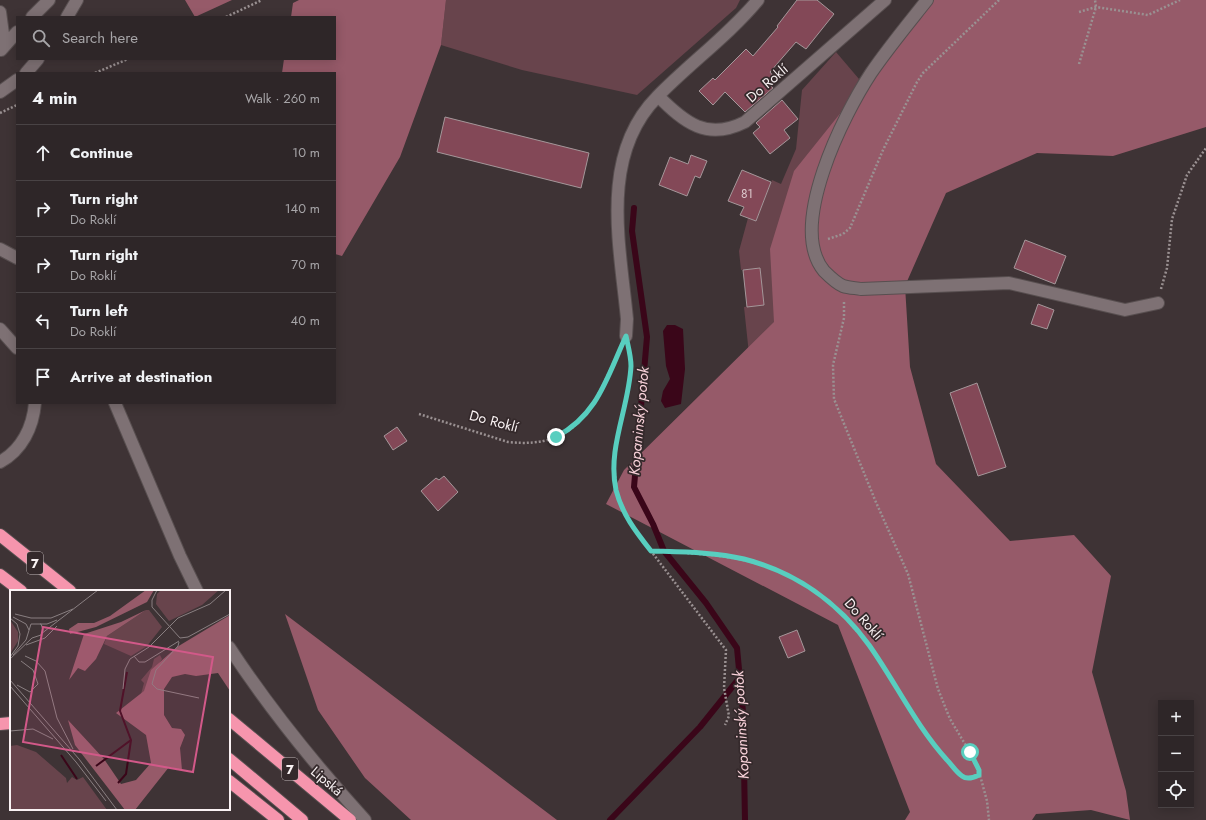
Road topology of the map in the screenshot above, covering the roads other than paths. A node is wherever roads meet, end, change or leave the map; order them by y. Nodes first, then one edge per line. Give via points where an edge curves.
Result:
1 (49, 0) edge
2 (77, 0) edge
3 (758, 0) edge
4 (885, 0) edge
5 (927, 0) edge
6 (0, 12) edge
7 (33, 16) edge
8 (68, 16) edge
9 (16, 33) edge
10 (0, 46) edge
11 (0, 51) edge
12 (37, 60) edge
13 (27, 72) edge
14 (16, 81) edge
15 (0, 92) edge
16 (658, 96) junction
17 (0, 248) edge
18 (16, 257) edge
19 (1158, 303) road end
20 (0, 329) edge
21 (626, 336) road end
22 (16, 347) edge
23 (35, 404) edge
24 (115, 404) edge
25 (0, 462) edge
26 (0, 535) edge
27 (0, 575) edge
28 (20, 590) edge
29 (69, 590) edge
30 (197, 590) edge
31 (230, 649) edge
32 (230, 720) edge
33 (10, 723) edge
34 (0, 724) edge
35 (230, 760) edge
36 (230, 782) edge
37 (278, 820) edge
38 (302, 820) edge
39 (350, 820) edge
40 (365, 820) edge

1 - 7 street
2 - 8 street
3 - 16 street via 734,26
4 - 16 street, Do Roklí via 745,122 737,126 710,130 694,126
5 - 19 street via 871,73 840,130 826,163 813,210 813,245 820,266 843,286 861,289 1009,282 1126,310
6 - 10 street via 3,34
9 - 11 street
12 - 13 street
14 - 15 street
16 - 21 street via 638,120 632,134 620,173 617,195 616,214
17 - 18 street
20 - 22 street
23 - 25 street via 33,419 26,436 14,451
24 - 30 street
26 - 29 highway, 7
27 - 28 highway, 7
31 - 40 street via 322,770
32 - 39 highway, Lipská / 7
33 - 34 highway
35 - 38 highway, 7
36 - 37 highway

